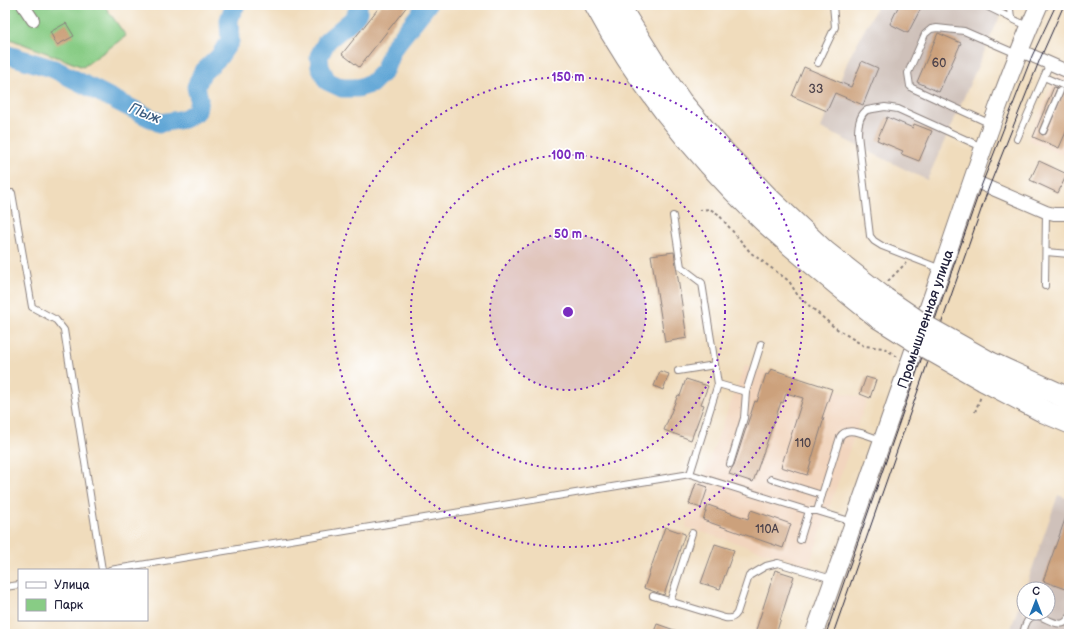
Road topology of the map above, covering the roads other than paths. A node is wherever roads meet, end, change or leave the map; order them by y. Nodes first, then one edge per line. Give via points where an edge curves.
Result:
1 (23, 5) edge
2 (596, 5) edge
3 (618, 5) edge
4 (834, 5) edge
5 (984, 5) edge
6 (1006, 5) edge
7 (1039, 5) edge
8 (1011, 18) junction
9 (33, 20) dead end
10 (1029, 27) junction
11 (1018, 52) junction
12 (818, 63) dead end
13 (1050, 63) junction
14 (1069, 72) edge
15 (1044, 77) junction
16 (1069, 88) edge
17 (1060, 91) dead end
18 (992, 124) junction
19 (1043, 132) dead end
20 (1017, 139) dead end
21 (984, 148) junction
22 (972, 180) junction
23 (12, 193) dead end
24 (1046, 212) junction
25 (1069, 214) edge
26 (673, 216) dead end
27 (1046, 252) junction
28 (1069, 254) edge
29 (942, 270) junction
30 (1045, 286) dead end
31 (883, 300) junction
32 (761, 344) dead end
33 (715, 365) junction
34 (678, 371) dead end
35 (985, 379) junction
36 (718, 384) junction
37 (746, 392) junction
38 (1069, 399) edge
39 (1069, 422) edge
40 (882, 441) junction
41 (730, 464) dead end
42 (690, 474) junction
43 (771, 479) dead end
44 (822, 494) junction
45 (809, 511) junction
46 (817, 511) junction
47 (854, 522) junction
48 (692, 533) dead end
49 (800, 540) dead end
50 (102, 569) edge
51 (116, 569) edge
52 (834, 579) junction
53 (18, 585) edge
54 (5, 587) edge
55 (654, 596) dead end
56 (670, 602) junction
57 (1069, 618) edge
58 (814, 634) edge
59 (1022, 634) edge

1 - 9 street
2 - 31 highway via 637,74 701,155 761,218 833,282
3 - 31 highway via 681,102 718,147 825,252
4 - 12 lane via 835,27
5 - 8 lane
6 - 8 lane via 1010,9
7 - 10 street, Промышленная улица
8 - 10 lane
10 - 11 street, Промышленная улица
11 - 13 street
11 - 18 street, Промышленная улица
11 - 18 lane via 964,31 931,29 925,34 908,73 912,88
13 - 14 street
13 - 15 lane
15 - 16 lane
15 - 20 lane
17 - 19 lane
18 - 21 street, Промышленная улица
21 - 22 street, Промышленная улица
21 - 29 lane via 892,107 867,110 859,121 858,134 870,236 882,246
22 - 24 street
22 - 29 street, Промышленная улица
23 - 50 lane via 32,307 56,320 64,330
24 - 25 street
24 - 27 lane
26 - 33 lane via 681,267 702,283
27 - 28 lane
27 - 30 lane
29 - 40 street, Промышленная улица
31 - 35 highway, bridge via 926,327
32 - 37 lane
33 - 34 lane
33 - 36 lane
35 - 38 highway
35 - 39 highway via 1045,412
36 - 37 lane
36 - 42 lane
37 - 41 lane via 744,418
40 - 44 lane via 852,431 842,433
40 - 47 street, Промышленная улица
42 - 45 lane
42 - 51 lane
43 - 44 lane
44 - 46 lane
45 - 46 lane
45 - 49 lane
46 - 47 lane
47 - 52 street, Промышленная улица
48 - 56 lane
52 - 56 lane via 785,564 773,564 749,576 737,613 730,619
52 - 58 street, Промышленная улица
53 - 54 lane
55 - 56 lane
57 - 59 lane via 1066,622 1058,624 1039,616 1032,616

